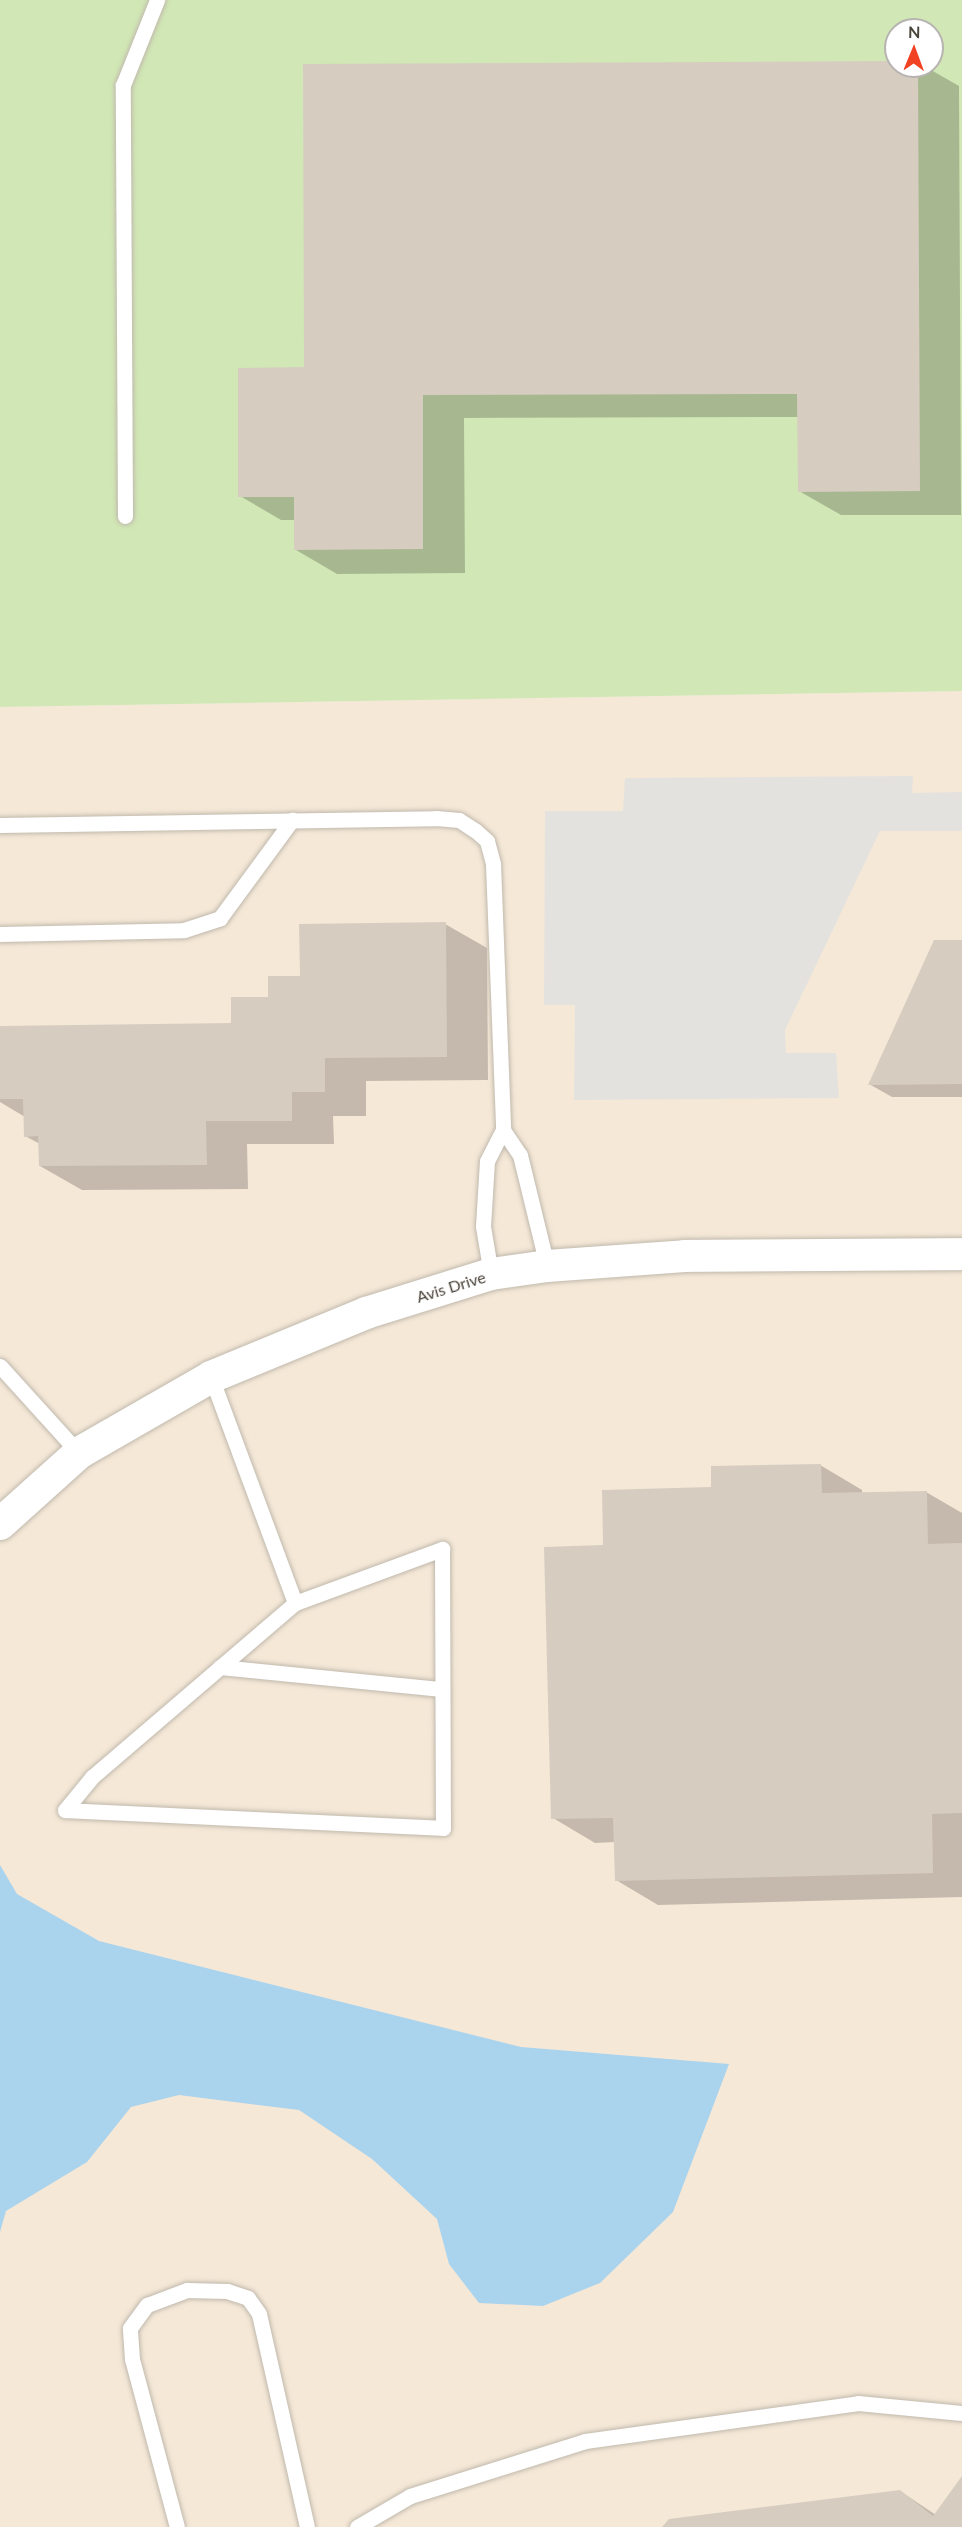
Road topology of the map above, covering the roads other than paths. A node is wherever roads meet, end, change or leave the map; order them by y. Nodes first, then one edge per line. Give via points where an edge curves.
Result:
1 (157, 0) edge
2 (125, 516) dead end
3 (292, 820) junction
4 (0, 825) edge
5 (0, 934) edge
6 (503, 1130) junction
7 (962, 1254) edge
8 (547, 1266) junction
9 (491, 1274) junction
10 (0, 1366) edge
11 (211, 1377) junction
12 (79, 1453) junction
13 (0, 1524) edge
14 (295, 1603) junction
15 (220, 1667) junction
16 (442, 1689) junction
17 (962, 2413) edge
18 (177, 2527) edge
19 (307, 2527) edge
20 (357, 2527) edge

1 - 2 lane via 123,85
3 - 4 lane
3 - 5 lane via 220,918 184,930
3 - 6 lane via 459,820 487,842 493,864
6 - 8 lane via 520,1155
6 - 9 lane via 487,1161 483,1226
7 - 8 street, Avis Drive via 685,1256
8 - 9 street, Avis Drive
9 - 11 street, Avis Drive via 366,1313
10 - 12 lane
11 - 12 street, Avis Drive
11 - 14 lane
12 - 13 street, Avis Drive
14 - 15 lane
14 - 16 lane via 442,1549
15 - 16 lane
15 - 16 lane via 92,1777 65,1810 443,1828
17 - 20 lane via 858,2403 585,2441 410,2496
18 - 19 lane via 132,2359 130,2328 147,2305 187,2290 227,2291 248,2298 260,2314

